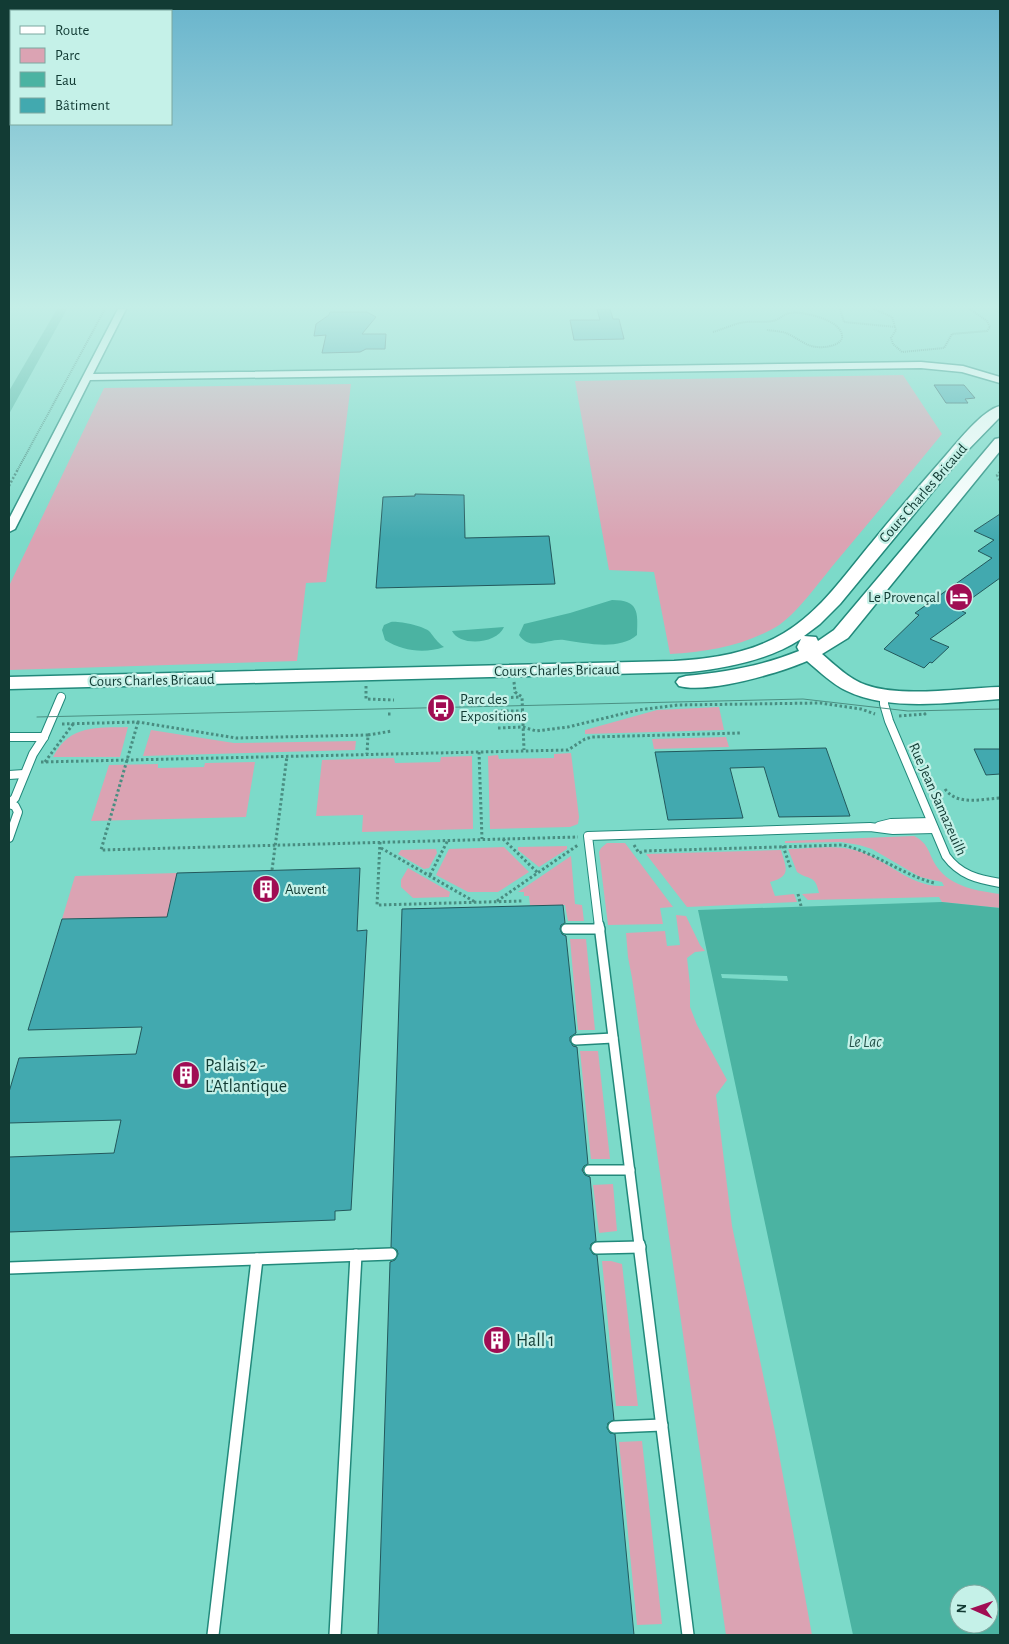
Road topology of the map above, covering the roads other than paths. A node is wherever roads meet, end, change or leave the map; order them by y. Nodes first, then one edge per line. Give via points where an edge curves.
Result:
1 (83, 386) edge
2 (1000, 410) edge
3 (1000, 442) edge
4 (9, 529) edge
5 (808, 645) junction
6 (9, 683) edge
7 (517, 685) junction
8 (1000, 693) edge
9 (884, 694) junction
10 (61, 697) junction
11 (9, 698) edge
12 (44, 736) junction
13 (9, 738) edge
14 (24, 774) junction
15 (9, 775) edge
16 (9, 789) edge
17 (18, 789) junction
18 (9, 804) edge
19 (933, 826) junction
20 (9, 838) edge
21 (1000, 883) edge
22 (566, 929) dead end
23 (600, 929) junction
24 (613, 1038) junction
25 (576, 1040) dead end
26 (589, 1170) dead end
27 (630, 1170) junction
28 (640, 1247) junction
29 (597, 1248) dead end
30 (390, 1254) dead end
31 (356, 1255) junction
32 (257, 1259) junction
33 (9, 1268) edge
34 (662, 1426) junction
35 (614, 1427) dead end
36 (214, 1635) edge
37 (335, 1635) edge
38 (688, 1635) edge

1 - 4 street
2 - 5 main road, Cours Charles Bricaud via 983,423 878,545 858,571 846,596
3 - 5 main road, Cours Charles Bricaud via 841,634
5 - 7 main road, Cours Charles Bricaud via 754,672 702,681
5 - 9 main road
6 - 7 main road, Cours Charles Bricaud
7 - 10 main road, Cours Charles Bricaud
8 - 9 main road
9 - 19 lane, Rue Jean Samazeuilh via 886,715
10 - 11 main road, Cours Charles Bricaud
10 - 12 lane
12 - 13 lane
12 - 14 lane
14 - 15 lane
14 - 17 lane
16 - 17 lane
17 - 18 lane
18 - 20 lane via 18,812
19 - 21 lane, Rue Jean Samazeuilh via 946,856 958,870 979,880
19 - 23 lane via 893,830 875,827 588,836
22 - 23 lane
23 - 24 lane
24 - 25 lane
24 - 27 lane
26 - 27 lane
27 - 28 lane
28 - 29 lane
28 - 34 lane
30 - 31 lane
31 - 32 lane
31 - 37 lane
32 - 33 lane
32 - 36 lane
34 - 35 lane
34 - 38 lane

